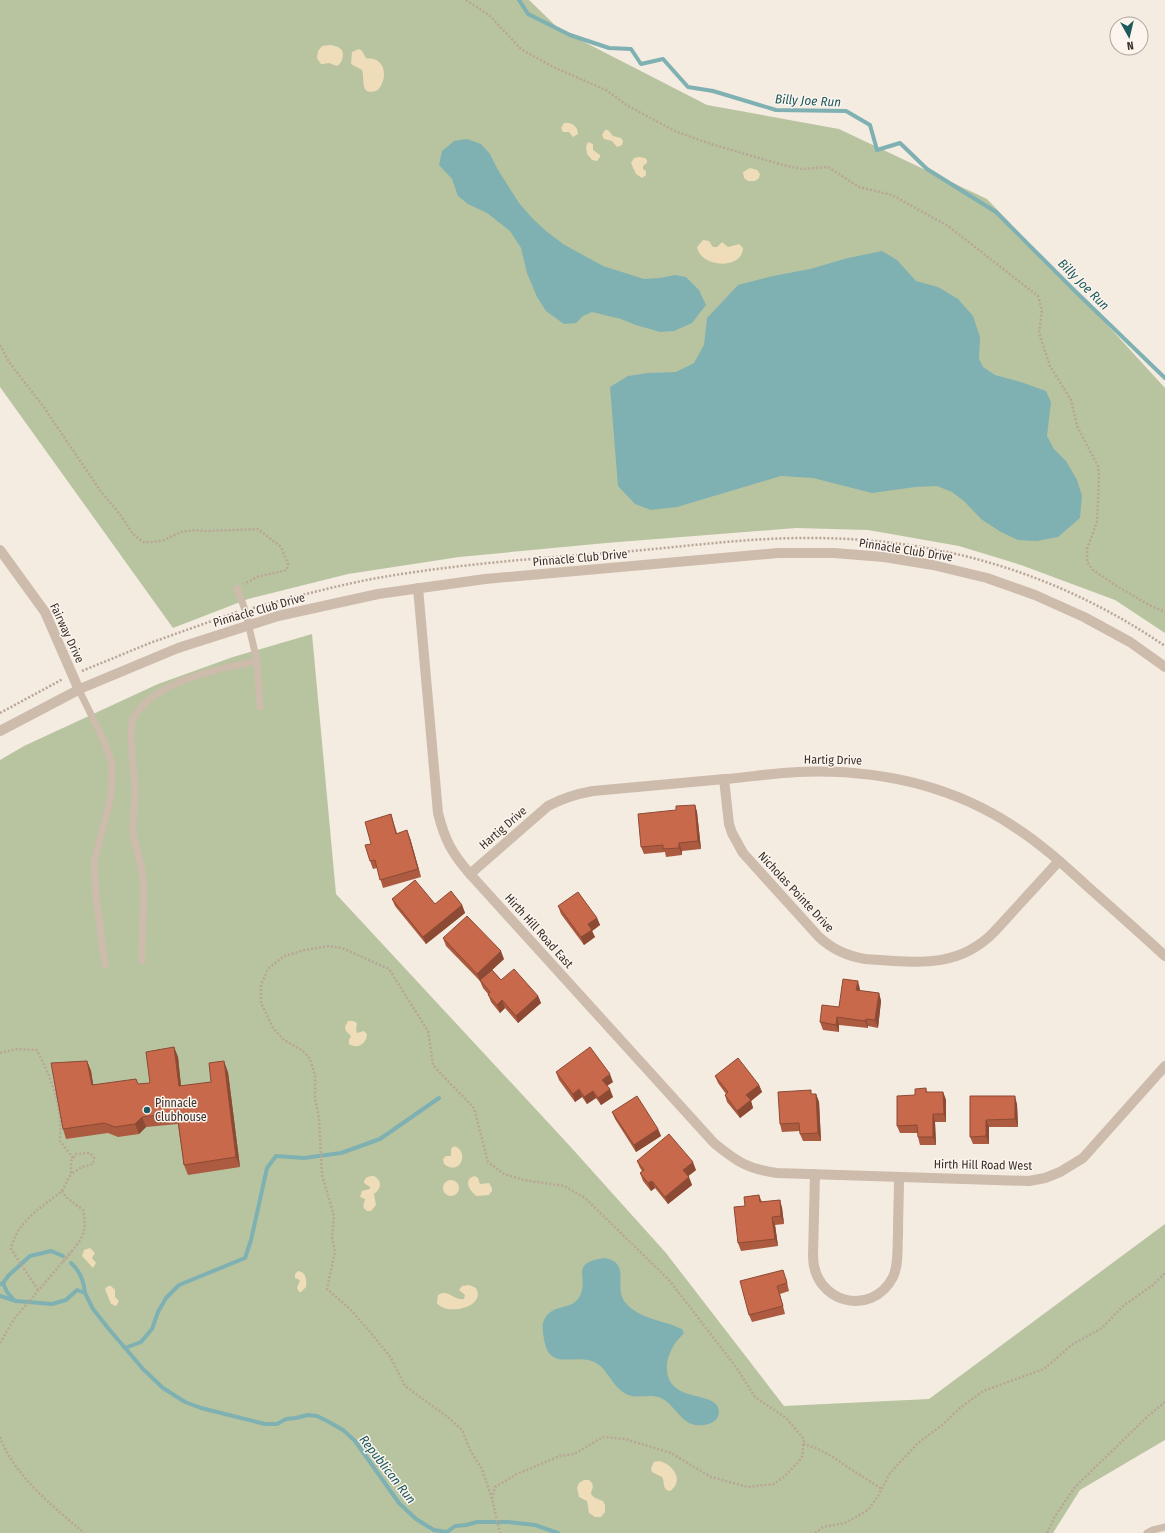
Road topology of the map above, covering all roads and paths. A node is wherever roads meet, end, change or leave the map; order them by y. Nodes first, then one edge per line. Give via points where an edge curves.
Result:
1 (466, 0) edge
2 (0, 345) edge
3 (0, 550) edge
4 (237, 588) joint
5 (418, 588) junction
6 (244, 610) junction
7 (1165, 612) edge
8 (248, 625) junction
9 (1165, 646) edge
10 (257, 661) junction
11 (1165, 667) edge
12 (72, 675) junction
13 (79, 690) junction
14 (260, 707) dead end
15 (0, 713) edge
16 (0, 731) edge
17 (724, 779) junction
18 (1059, 861) junction
19 (470, 874) junction
20 (1165, 956) edge
21 (142, 961) dead end
22 (105, 965) dead end
23 (0, 1053) edge
24 (1165, 1066) edge
25 (73, 1158) junction
26 (71, 1174) junction
27 (815, 1174) junction
28 (887, 1176) joint
29 (899, 1177) junction
30 (62, 1191) junction
31 (72, 1252) junction
32 (1165, 1273) edge
33 (38, 1290) junction
34 (0, 1343) edge
35 (1165, 1402) edge
36 (0, 1437) edge
37 (803, 1445) junction
38 (882, 1489) junction
39 (492, 1499) junction
40 (1165, 1527) edge
41 (84, 1533) edge
42 (500, 1533) edge
43 (815, 1533) edge
44 (1047, 1533) edge
45 (1147, 1533) edge

1 - 7 path via 489,14 521,48 553,67 606,90 628,106 677,132 783,165 802,169 828,167 859,187 892,195 948,226 1038,296 1042,310 1040,333 1050,366 1071,400 1077,426 1098,466 1097,522 1087,549 1087,562 1093,570 1115,585
2 - 4 path via 9,362 43,406 102,493 132,534 143,542 164,540 182,532 195,530 258,529 281,547 288,564 287,570 257,577
3 - 12 street, Fairway Drive via 45,612
4 - 6 lane
5 - 8 street, Pinnacle Club Drive via 378,594
5 - 11 street, Pinnacle Club Drive via 485,579 778,553 834,553 884,558 933,565 987,578 1035,595 1084,617 1130,642
5 - 19 street, Hirth Hill Road East via 438,813 451,850
6 - 8 lane
6 - 9 path via 363,581 442,569 761,540 858,539 964,555 997,564 1056,585 1100,606
6 - 12 path via 150,643
8 - 10 lane
8 - 13 street, Pinnacle Club Drive via 178,648
10 - 14 lane
10 - 21 lane via 207,672 170,686 154,695 133,718 131,730 136,792 133,831 143,878
12 - 13 street, Fairway Drive
12 - 15 path
13 - 16 street, Pinnacle Club Drive
13 - 22 lane via 105,743 112,764 111,796 94,863
17 - 18 street, Hartig Drive via 797,772 834,772 866,773 911,782 956,796 983,809 1037,842
17 - 18 street, Nicholas Pointe Drive via 729,824 743,853 819,937 845,954 855,957 931,962 968,952 986,941
17 - 19 street, Hartig Drive via 575,794 548,806
18 - 20 street, Hartig Drive
19 - 27 street, Hirth Hill Road East via 714,1143 738,1162 750,1167 777,1173
23 - 25 path via 16,1049 38,1050 57,1098 62,1125 60,1141
24 - 29 street, Hirth Hill Road West via 1083,1158 1060,1172 1029,1181
25 - 26 path
25 - 26 path via 76,1154 90,1153 94,1158 93,1164
26 - 30 path
27 - 28 street, Hirth Hill Road East
27 - 29 street via 812,1256 814,1269 823,1286 833,1295 853,1301 869,1298 878,1293 888,1284 895,1271
28 - 29 street, Hirth Hill Road West
30 - 31 path via 84,1210 85,1228 81,1240
30 - 33 path via 34,1212 13,1239 11,1250
31 - 31 path, bridge via 63,1262 45,1282
31 - 33 path, bridge
32 - 38 path via 1153,1285 1123,1306 1102,1328 1073,1344 1044,1369 983,1391 960,1408 918,1443 890,1473
33 - 34 path via 14,1319
35 - 44 path via 1075,1487
36 - 41 path via 5,1451 20,1471 50,1503
37 - 38 path via 816,1448 833,1457
37 - 39 path via 802,1458 785,1476 774,1484 748,1487 711,1477 671,1453 625,1439 603,1437 574,1454 560,1456 517,1474 495,1487
37 - 39 path via 804,1439 786,1418 755,1397 736,1367 669,1280 585,1198 564,1186 504,1174 488,1162 474,1108 433,1064 428,1031 389,969 342,948 330,946 284,956 268,969 261,985 261,1003 272,1028 284,1040 303,1051 310,1059 315,1075 314,1099 319,1118 321,1165 325,1190 334,1216 332,1238 335,1251 327,1289 350,1309 391,1358 405,1386 462,1430 470,1450 482,1469
38 - 43 path via 868,1510 845,1523 823,1527
39 - 42 path
40 - 45 lane

